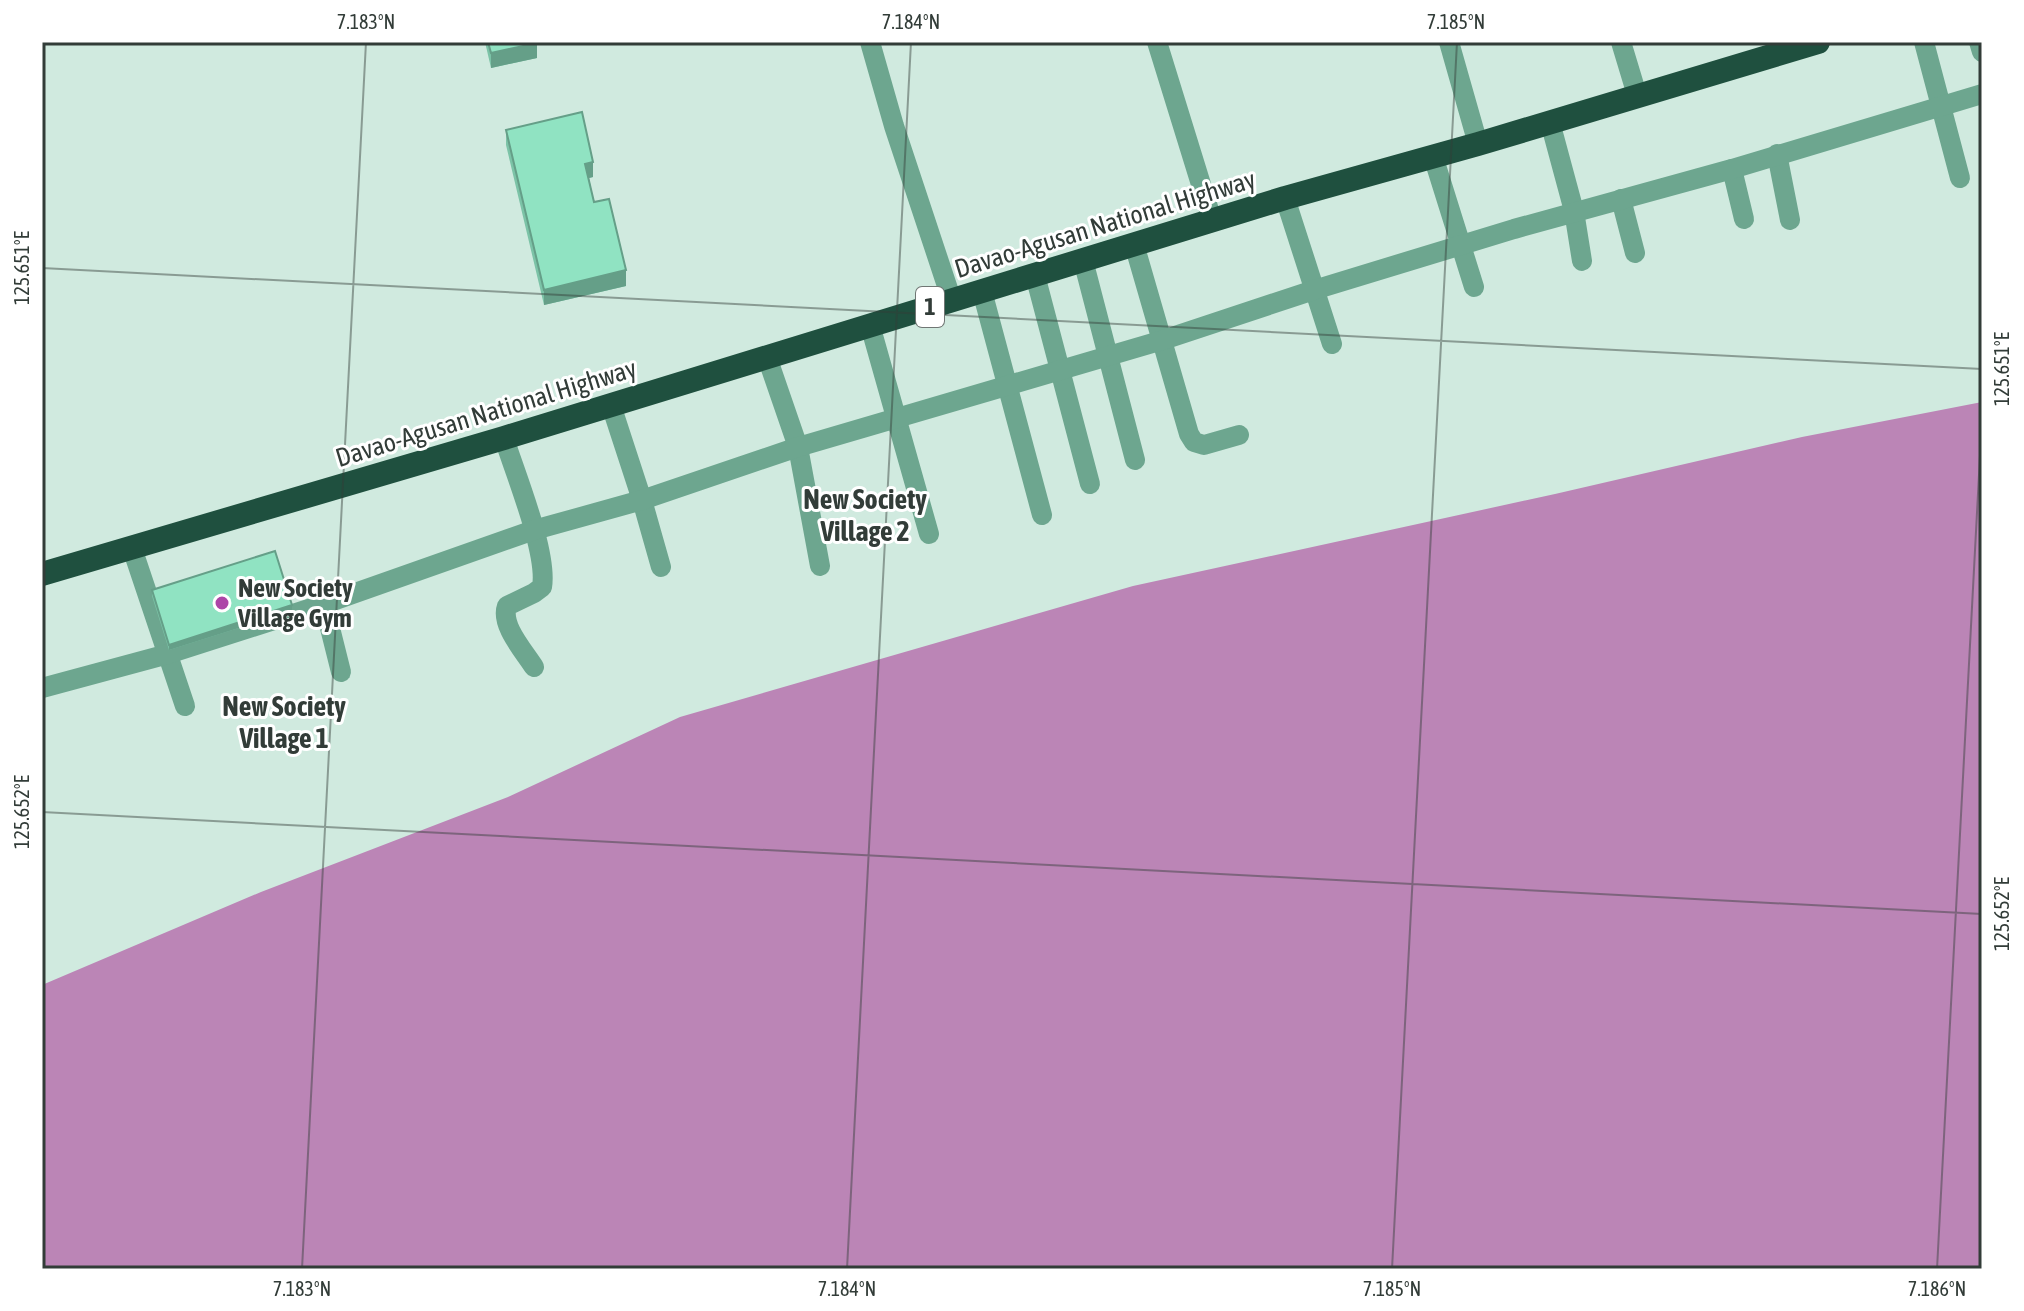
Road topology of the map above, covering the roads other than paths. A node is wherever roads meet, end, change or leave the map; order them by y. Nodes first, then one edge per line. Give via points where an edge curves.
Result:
1 (870, 42) edge
2 (1157, 42) edge
3 (1449, 42) edge
4 (1621, 42) edge
5 (1818, 42) edge
6 (1924, 42) edge
7 (1979, 42) edge
8 (1982, 52) edge
9 (1982, 94) edge
10 (1637, 95) junction
11 (1942, 106) junction
12 (1550, 122) junction
13 (1478, 144) junction
14 (1777, 154) junction
15 (1433, 156) junction
16 (1732, 169) junction
17 (1960, 178) dead end
18 (1285, 198) junction
19 (1621, 199) junction
20 (1574, 211) junction
21 (1744, 219) dead end
22 (1212, 220) junction
23 (1790, 220) dead end
24 (1134, 244) junction
25 (1462, 246) junction
26 (1635, 253) dead end
27 (1083, 260) junction
28 (1582, 261) dead end
29 (1035, 275) junction
30 (1474, 287) dead end
31 (1314, 290) junction
32 (982, 291) junction
33 (952, 301) junction
34 (870, 325) junction
35 (1163, 340) junction
36 (1332, 344) dead end
37 (767, 357) junction
38 (1106, 357) junction
39 (1060, 370) junction
40 (1009, 385) junction
41 (611, 405) junction
42 (898, 419) junction
43 (1239, 435) dead end
44 (504, 438) junction
45 (798, 447) junction
46 (1135, 460) dead end
47 (1090, 484) dead end
48 (642, 500) junction
49 (1042, 515) dead end
50 (534, 530) junction
51 (929, 534) dead end
52 (132, 548) junction
53 (820, 566) dead end
54 (661, 567) dead end
55 (42, 574) edge
56 (324, 604) junction
57 (168, 654) junction
58 (534, 667) dead end
59 (341, 672) dead end
60 (42, 688) edge
61 (185, 706) dead end

1 - 33 street
2 - 22 street
3 - 13 street
4 - 10 street
5 - 10 highway, Davao-Agusan National Highway / 1
6 - 11 street
7 - 8 street
9 - 11 street
10 - 12 highway, Davao-Agusan National Highway / 1
11 - 14 street
11 - 17 street
12 - 13 highway, Davao-Agusan National Highway / 1
12 - 20 street
13 - 15 highway, Davao-Agusan National Highway / 1
14 - 16 street
14 - 23 street
15 - 18 highway, Davao-Agusan National Highway / 1
15 - 25 street
16 - 19 street
16 - 21 street
18 - 22 highway, Davao-Agusan National Highway / 1
18 - 31 street
19 - 20 street
19 - 26 street
20 - 25 street
20 - 28 street
22 - 24 highway, Davao-Agusan National Highway / 1
24 - 27 highway, Davao-Agusan National Highway / 1
24 - 35 street
25 - 30 street
25 - 31 street
27 - 29 highway, Davao-Agusan National Highway / 1
27 - 38 street
29 - 32 highway, Davao-Agusan National Highway / 1
29 - 39 street
31 - 35 street
31 - 36 street
32 - 33 highway, Davao-Agusan National Highway / 1
32 - 40 street
33 - 34 highway, Davao-Agusan National Highway / 1
34 - 37 highway, Davao-Agusan National Highway / 1
34 - 42 street
35 - 38 street
35 - 43 street via 1194,442 1204,445
37 - 41 highway, Davao-Agusan National Highway / 1
37 - 45 street
38 - 39 street
38 - 46 street
39 - 40 street
39 - 47 street
40 - 42 street
40 - 49 street
41 - 44 highway, Davao-Agusan National Highway / 1
41 - 48 street
42 - 45 street
42 - 51 street
44 - 50 street
44 - 52 highway, Davao-Agusan National Highway / 1
45 - 48 street
45 - 53 street
48 - 50 street
48 - 54 street
50 - 56 street
50 - 58 street via 542,587 504,612
52 - 55 highway, Davao-Agusan National Highway / 1
52 - 57 street
56 - 57 street
56 - 59 street
57 - 60 street
57 - 61 street

